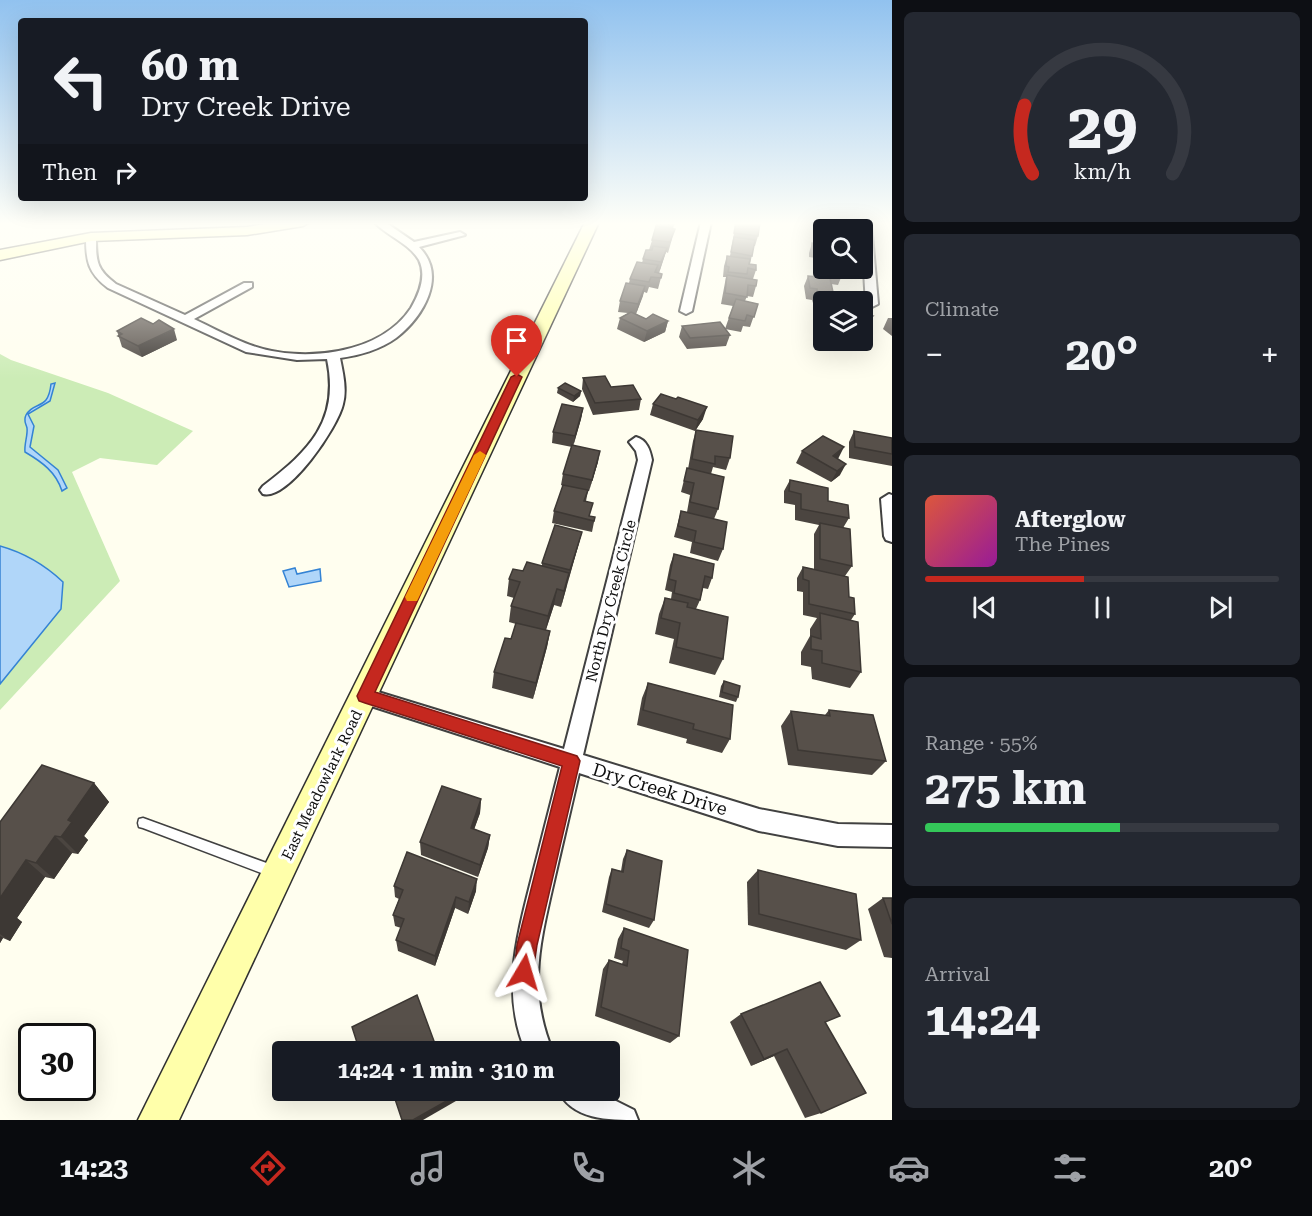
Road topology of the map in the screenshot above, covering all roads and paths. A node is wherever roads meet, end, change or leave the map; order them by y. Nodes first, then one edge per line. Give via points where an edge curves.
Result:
1 (99, 274) edge
2 (426, 274) edge
3 (567, 274) edge
4 (694, 274) edge
5 (249, 285) dead end
6 (686, 311) dead end
7 (184, 320) junction
8 (333, 356) junction
9 (636, 442) dead end
10 (268, 489) dead end
11 (889, 499) dead end
12 (892, 536) edge
13 (365, 696) junction
14 (571, 761) junction
15 (143, 823) dead end
16 (892, 836) edge
17 (279, 873) junction
18 (534, 1041) edge
19 (586, 1101) edge
20 (158, 1120) edge
21 (624, 1120) edge

1 - 7 street via 105,281
2 - 8 street via 427,285 417,309 400,329 379,341
3 - 13 main road, East Meadowlark Road
4 - 6 street
5 - 7 street
7 - 8 street via 250,350 299,357
8 - 10 street via 337,402 327,426 294,468
9 - 14 street, North Dry Creek Circle via 645,459
11 - 12 street
13 - 14 street, Dry Creek Drive
13 - 17 main road, East Meadowlark Road
14 - 16 street, Dry Creek Drive via 783,826 838,835
14 - 18 street, North Dry Creek Circle via 526,959 524,1002
15 - 17 lane
17 - 20 main road, East Meadowlark Road
19 - 21 street

